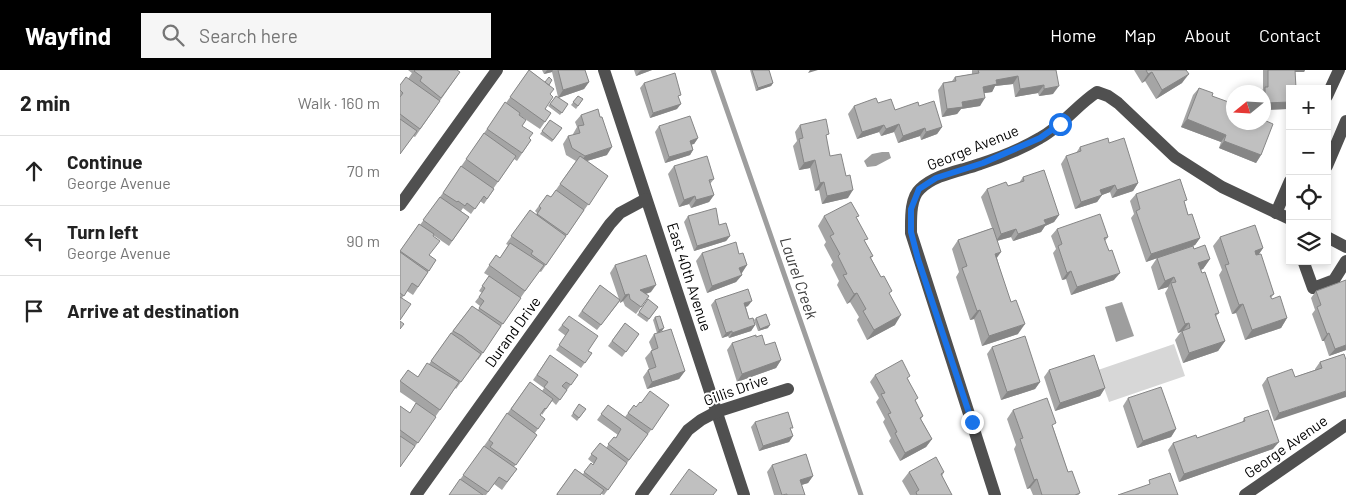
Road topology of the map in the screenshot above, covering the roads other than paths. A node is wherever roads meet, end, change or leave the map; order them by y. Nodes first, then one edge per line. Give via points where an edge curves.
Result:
1 (497, 70) edge
2 (604, 70) edge
3 (1339, 70) edge
4 (1331, 87) edge
5 (1346, 121) edge
6 (1331, 157) edge
7 (1286, 191) edge
8 (646, 199) junction
9 (400, 205) edge
10 (1276, 213) junction
11 (1286, 217) edge
12 (1331, 239) edge
13 (1346, 247) edge
14 (1346, 261) edge
15 (1305, 265) edge
16 (788, 389) dead end
17 (716, 412) junction
18 (1346, 425) edge
19 (416, 495) edge
20 (642, 495) edge
21 (744, 495) edge
22 (995, 495) edge
23 (1245, 495) edge

1 - 9 street
2 - 8 street, East 40th Avenue
3 - 4 street
5 - 6 street
7 - 10 street
8 - 17 street, East 40th Avenue
8 - 19 street, Durand Drive via 620,213 610,224
10 - 11 street, George Avenue
10 - 22 street, George Avenue via 1222,186 1176,157 1118,104 1097,92 1040,138 983,163 936,178 919,189 911,209 911,232
12 - 13 street
14 - 15 street via 1334,280 1313,288
16 - 17 street, Gillis Drive
17 - 20 street, Gillis Drive via 688,430
17 - 21 street, East 40th Avenue
18 - 23 street, George Avenue

